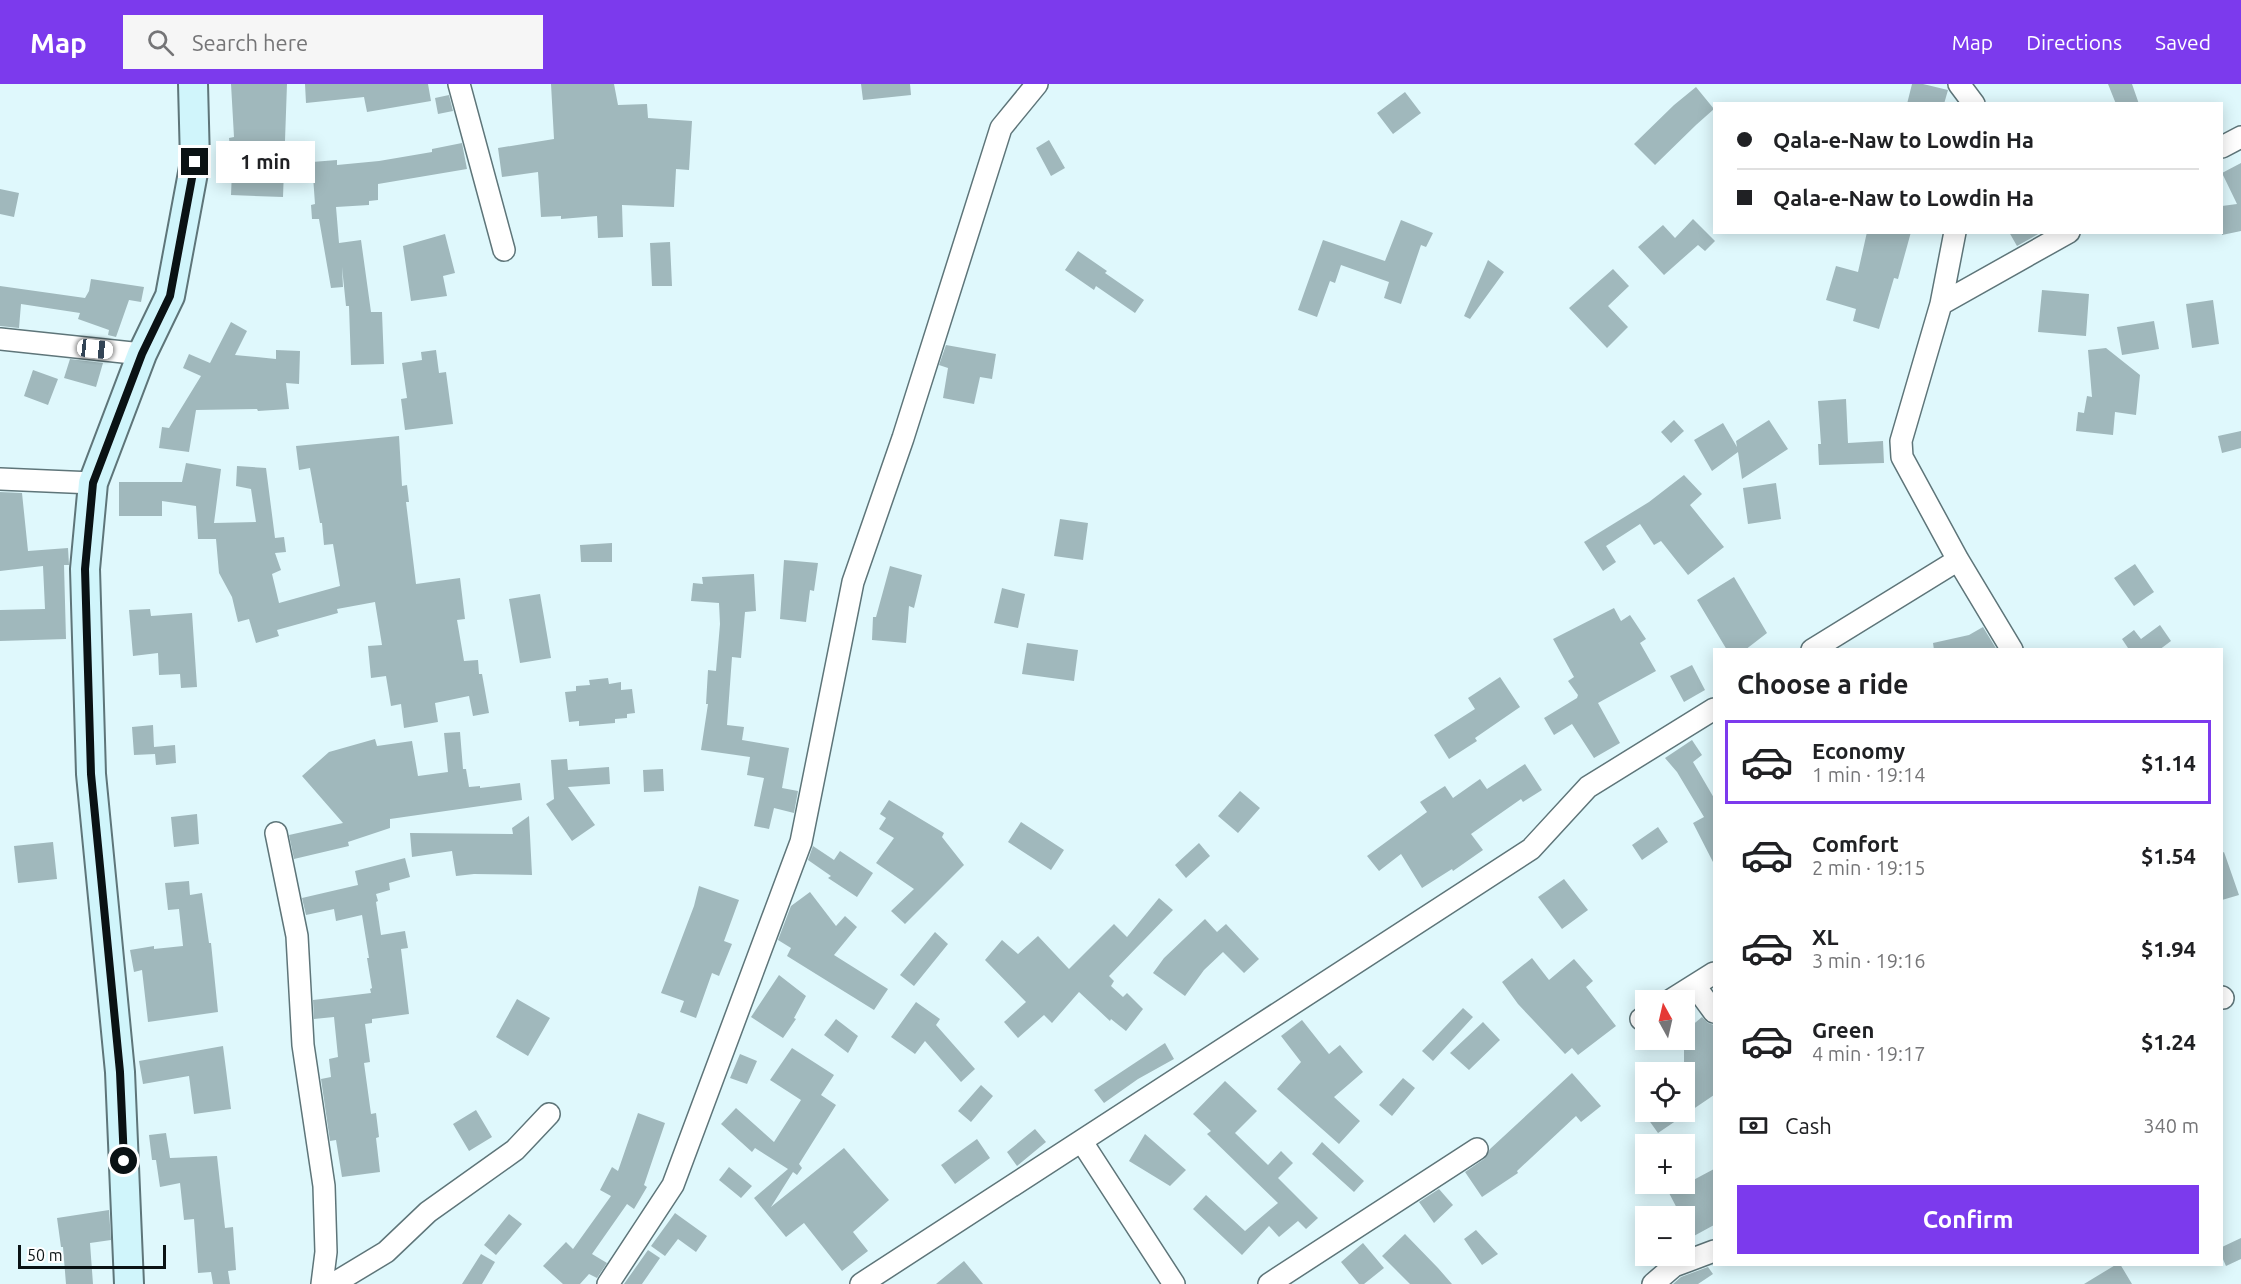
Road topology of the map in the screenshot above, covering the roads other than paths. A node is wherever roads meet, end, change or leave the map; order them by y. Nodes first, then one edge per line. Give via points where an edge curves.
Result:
1 (193, 84) edge
2 (459, 84) edge
3 (1037, 84) edge
4 (1959, 84) edge
5 (1972, 102) edge
6 (2241, 136) edge
7 (2223, 146) edge
8 (1955, 234) edge
9 (2065, 234) edge
10 (504, 250) dead end
11 (1941, 304) junction
12 (0, 339) edge
13 (142, 354) junction
14 (0, 479) edge
15 (93, 483) junction
16 (1958, 560) junction
17 (1815, 648) edge
18 (2011, 648) edge
19 (1713, 710) edge
20 (276, 833) dead end
21 (1713, 975) edge
22 (1695, 986) junction
23 (1688, 990) edge
24 (1713, 1011) edge
25 (549, 1114) dead end
26 (1082, 1142) junction
27 (1477, 1149) dead end
28 (1713, 1251) edge
29 (129, 1284) edge
30 (322, 1284) edge
31 (333, 1284) edge
32 (608, 1284) edge
33 (861, 1284) edge
34 (1174, 1284) edge
35 (1269, 1284) edge
36 (1653, 1284) edge

1 - 13 main road via 195,162 170,296
2 - 10 street
3 - 32 street via 1001,128 853,582 801,842 673,1185
4 - 5 street
6 - 7 street
8 - 11 street
9 - 11 street
11 - 16 street via 1901,441 1902,457
12 - 13 street
13 - 15 main road
14 - 15 street
15 - 29 main road via 85,569 91,774 120,1072
16 - 17 street
16 - 18 street
19 - 26 street via 1588,787 1531,849
20 - 30 street via 297,936 303,1045 324,1186 326,1252
21 - 22 street
22 - 23 street
22 - 24 street
25 - 31 street via 514,1150 428,1212 386,1252
26 - 33 street
26 - 34 street
27 - 35 street
28 - 36 street via 1674,1266

